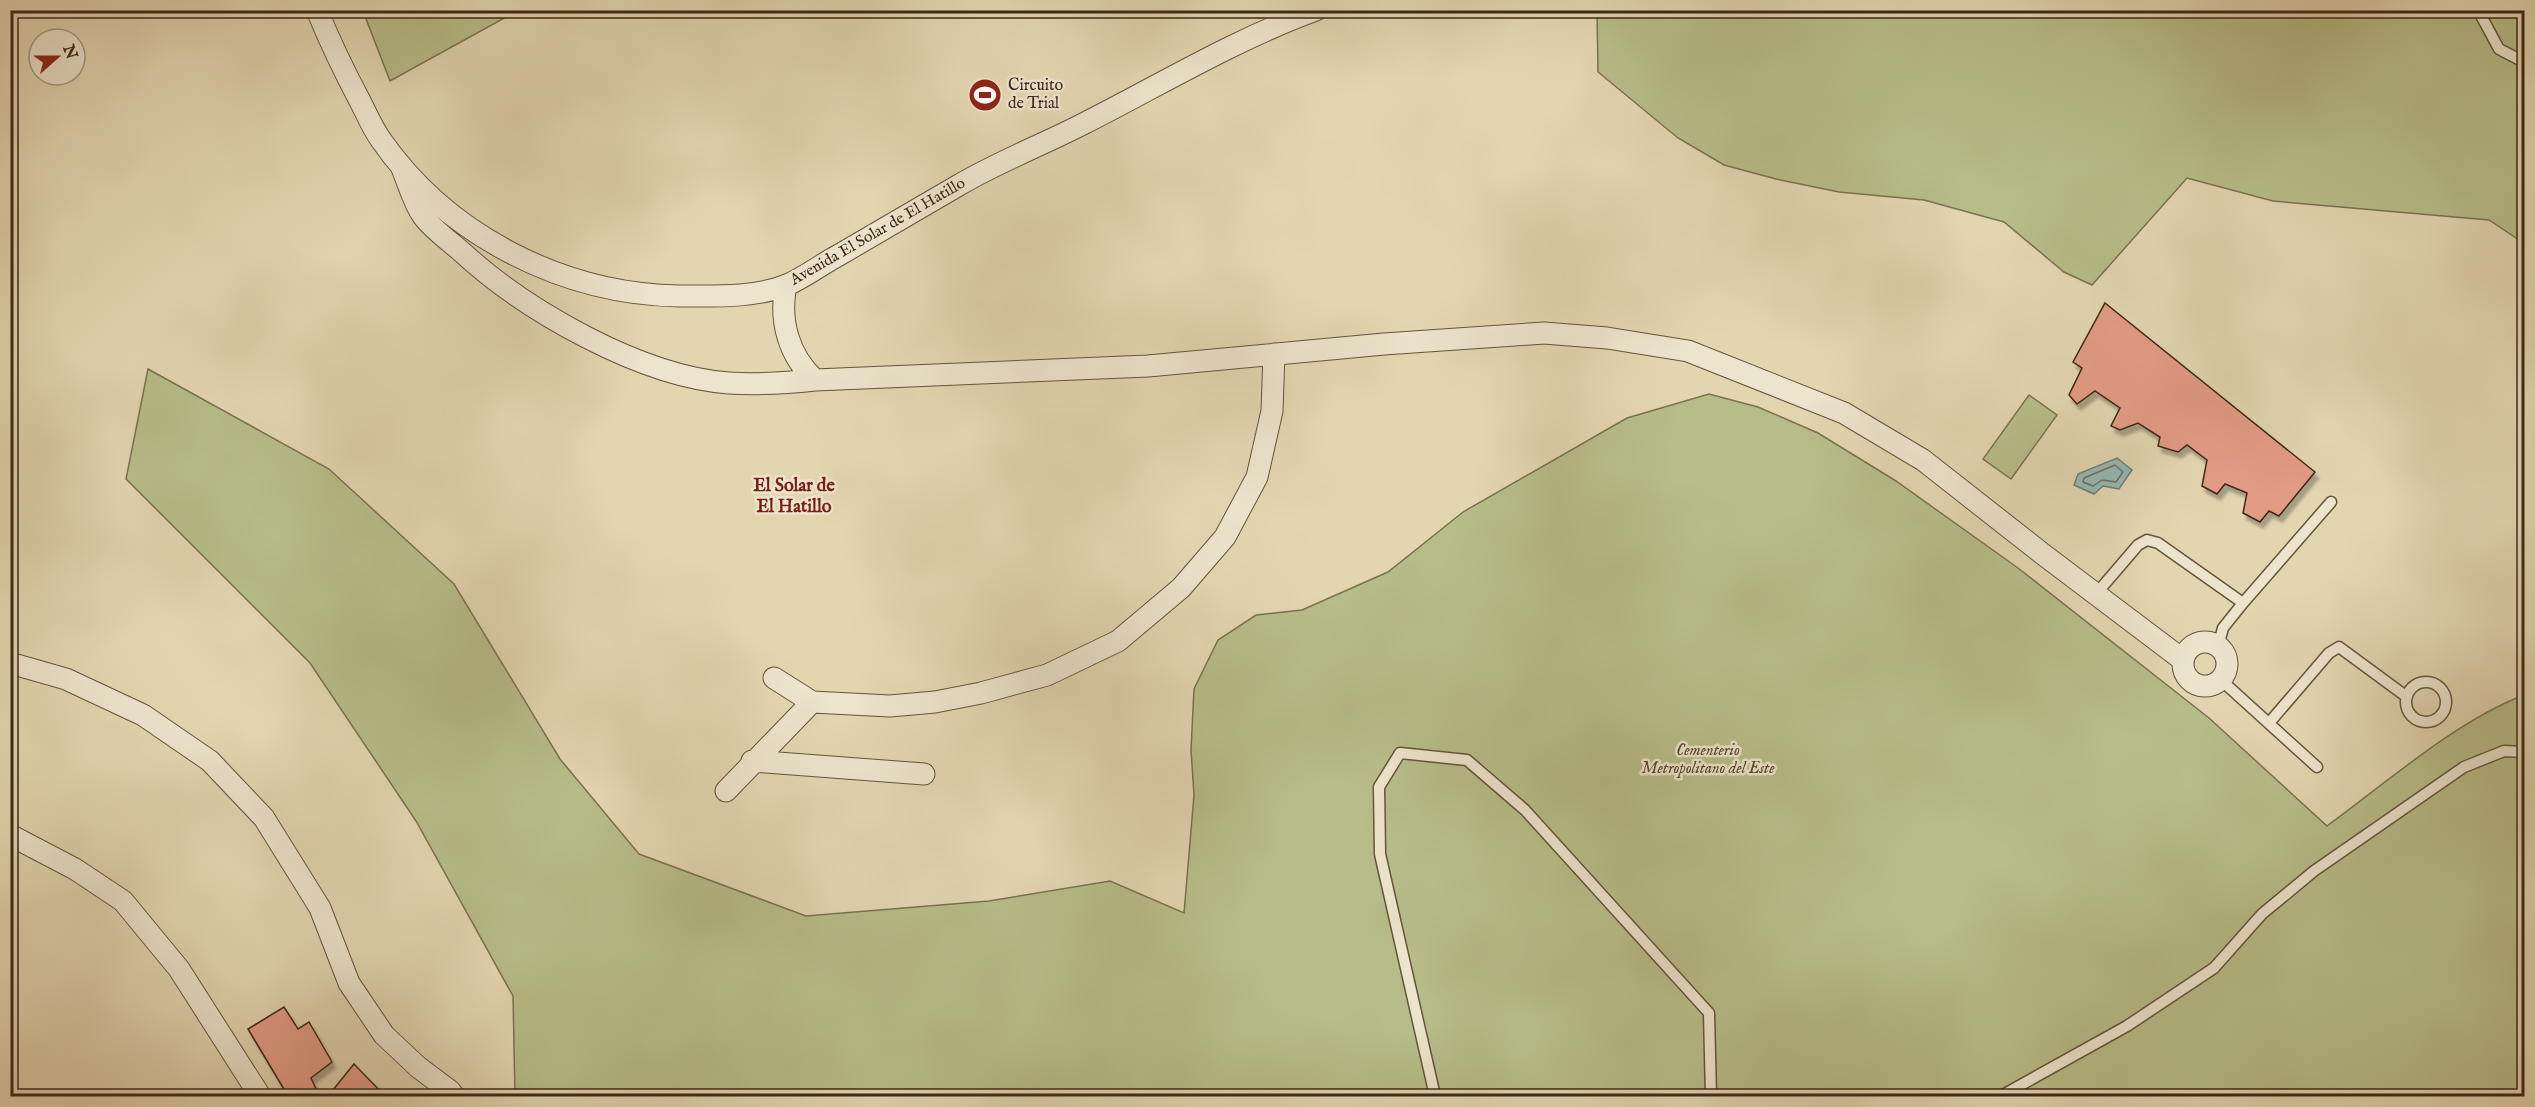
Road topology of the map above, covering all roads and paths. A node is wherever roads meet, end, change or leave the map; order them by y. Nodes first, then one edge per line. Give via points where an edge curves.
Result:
1 (317, 10) edge
2 (1316, 10) edge
3 (2478, 10) edge
4 (2524, 62) edge
5 (400, 166) junction
6 (786, 285) junction
7 (1274, 354) junction
8 (815, 380) junction
9 (2331, 502) dead end
10 (2096, 594) junction
11 (2243, 603) junction
12 (2218, 647) junction
13 (2183, 660) junction
14 (10, 663) edge
15 (774, 678) dead end
16 (2221, 680) junction
17 (2407, 697) dead end
18 (812, 702) junction
19 (2269, 723) junction
20 (2524, 752) edge
21 (752, 761) junction
22 (2317, 767) dead end
23 (924, 774) dead end
24 (726, 790) dead end
25 (10, 836) edge
26 (260, 1096) edge
27 (454, 1096) edge
28 (1435, 1096) edge
29 (1711, 1096) edge
30 (2001, 1096) edge

1 - 5 street, Avenida El Solar de El Hatillo via 346,75 379,137
2 - 6 street, Avenida El Solar de El Hatillo via 1226,49 963,182
3 - 4 lane via 2499,49
5 - 6 street, Avenida El Solar de El Hatillo via 432,198 504,251 527,263 584,281 662,296 740,294
5 - 8 street via 423,217 483,272 539,311 594,340 686,376 776,384
6 - 8 street via 783,315 791,347 796,359
7 - 8 street via 1148,366
7 - 10 street via 1544,333 1688,351 1844,413 1913,454
7 - 18 street via 1272,411 1257,477 1225,537 1181,588 1118,641 1047,675 981,693 890,706
9 - 11 lane
10 - 11 lane via 2138,544 2148,540 2158,543
10 - 13 street
11 - 12 lane via 2223,628
12 - 13 street via 2197,643
12 - 16 street via 2227,666
13 - 16 street via 2185,674 2195,684 2208,686
14 - 27 street via 66,678 143,715 210,761 264,818 321,908 349,983 384,1035
15 - 18 street
16 - 19 lane
17 - 19 lane via 2339,647
18 - 21 street
19 - 22 lane
20 - 30 lane via 2504,751 2464,767 2314,871 2262,914 2214,968 2127,1026
21 - 23 street
21 - 24 street
25 - 26 street via 75,869 123,901 179,969
28 - 29 lane via 1380,854 1379,787 1400,753 1467,760 1525,810 1709,1013

